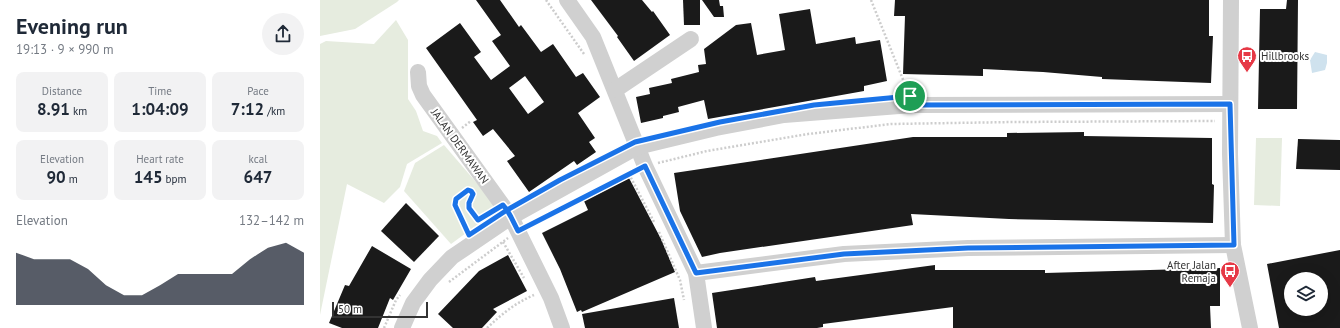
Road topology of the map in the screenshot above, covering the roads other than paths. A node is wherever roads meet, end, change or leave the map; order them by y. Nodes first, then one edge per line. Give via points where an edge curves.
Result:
1 (567, 0) edge
2 (1231, 0) edge
3 (691, 39) dead end
4 (418, 72) dead end
5 (615, 90) junction
6 (1230, 104) junction
7 (636, 148) junction
8 (511, 218) junction
9 (1234, 245) junction
10 (696, 273) junction
11 (402, 328) edge
12 (562, 328) edge
13 (704, 328) edge
14 (1250, 328) edge

1 - 5 street via 594,38
2 - 6 street
3 - 5 street
4 - 8 street, JALAN DERMAWAN via 423,95
5 - 7 street
6 - 7 street via 912,105 784,115 716,128
6 - 9 street
7 - 8 street
7 - 10 street
8 - 11 street via 452,257 413,303
8 - 12 street, JALAN DERMAWAN via 551,298
9 - 10 street via 968,248 844,254
9 - 14 street
10 - 13 street

